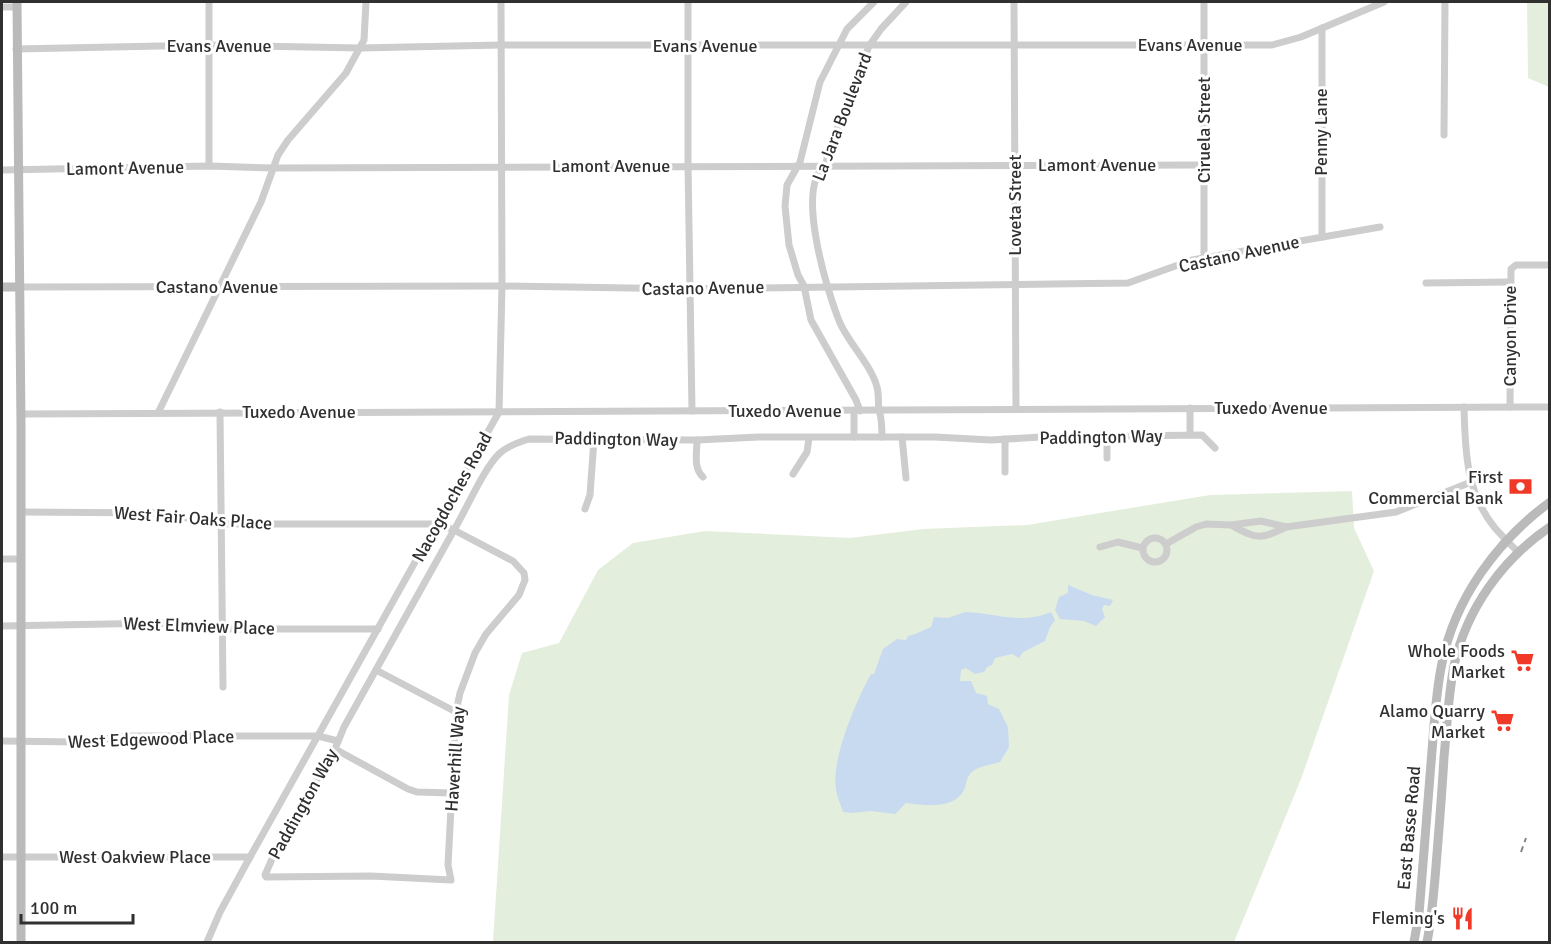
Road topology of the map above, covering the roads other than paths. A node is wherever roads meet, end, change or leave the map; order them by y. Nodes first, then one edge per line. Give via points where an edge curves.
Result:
1 (209, 2) edge
2 (366, 2) edge
3 (501, 2) edge
4 (688, 2) edge
5 (874, 2) edge
6 (906, 2) edge
7 (1014, 2) edge
8 (1204, 2) edge
9 (1384, 2) edge
10 (1445, 2) edge
11 (17, 4) edge
12 (2, 7) edge
13 (1322, 28) junction
14 (209, 45) junction
15 (501, 45) junction
16 (1015, 45) junction
17 (1205, 45) junction
18 (839, 46) junction
19 (869, 46) junction
20 (688, 47) junction
21 (360, 48) junction
22 (16, 49) junction
23 (1444, 135) dead end
24 (688, 165) junction
25 (798, 165) junction
26 (826, 165) junction
27 (1204, 165) junction
28 (209, 166) junction
29 (501, 166) junction
30 (1014, 166) junction
31 (273, 168) junction
32 (2, 170) edge
33 (18, 170) junction
34 (1380, 226) dead end
35 (1322, 237) junction
36 (1204, 258) junction
37 (1550, 265) edge
38 (1510, 282) junction
39 (1426, 283) dead end
40 (1015, 285) junction
41 (502, 286) junction
42 (804, 286) junction
43 (829, 286) junction
44 (2, 287) edge
45 (19, 287) junction
46 (221, 287) junction
47 (690, 289) junction
48 (1464, 407) junction
49 (1510, 407) junction
50 (1550, 407) edge
51 (1016, 408) junction
52 (1190, 408) junction
53 (692, 411) junction
54 (857, 411) junction
55 (879, 411) junction
56 (220, 412) junction
57 (499, 412) junction
58 (158, 413) junction
59 (21, 414) junction
60 (1190, 435) junction
61 (882, 437) junction
62 (902, 437) junction
63 (1107, 437) junction
64 (809, 438) junction
65 (854, 438) junction
66 (594, 439) junction
67 (697, 440) junction
68 (1005, 440) junction
69 (1215, 448) dead end
70 (1107, 458) dead end
71 (1005, 472) dead end
72 (793, 474) dead end
73 (703, 477) dead end
74 (906, 478) dead end
75 (1471, 482) junction
76 (1550, 502) edge
77 (585, 509) dead end
78 (21, 512) junction
79 (221, 524) junction
80 (437, 524) junction
81 (1231, 525) junction
82 (1286, 527) junction
83 (1550, 527) edge
84 (454, 530) junction
85 (1508, 541) junction
86 (1166, 544) junction
87 (1100, 547) dead end
88 (1142, 548) junction
89 (1518, 552) junction
90 (2, 559) edge
91 (21, 559) junction
92 (2, 626) edge
93 (21, 626) junction
94 (222, 629) junction
95 (378, 629) junction
96 (376, 670) junction
97 (223, 687) dead end
98 (1436, 707) junction
99 (1448, 708) junction
100 (456, 712) junction
101 (318, 736) junction
102 (2, 741) edge
103 (20, 741) junction
104 (337, 745) junction
105 (452, 793) junction
106 (2, 856) edge
107 (21, 857) junction
108 (250, 857) junction
109 (266, 877) joint
110 (21, 942) edge
111 (207, 942) edge
112 (1414, 942) edge
113 (1427, 942) edge

1 - 14 street
2 - 21 street
3 - 15 street, Nacogdoches Road
4 - 20 street
5 - 18 street, La Jara Boulevard via 847,29
6 - 19 street, La Jara Boulevard
7 - 16 street, Loveta Street
8 - 17 street, Ciruela Street
9 - 13 street, Evans Avenue
10 - 23 street
11 - 12 street
11 - 22 main road
13 - 17 street, Evans Avenue via 1272,45
13 - 35 street, Penny Lane
14 - 21 street, Evans Avenue
14 - 22 street, Evans Avenue
14 - 28 street
15 - 20 street, Evans Avenue
15 - 21 street, Evans Avenue
15 - 29 street, Nacogdoches Road
16 - 17 street, Evans Avenue
16 - 19 street, Evans Avenue
16 - 30 street, Loveta Street
17 - 27 street, Ciruela Street
18 - 19 street, Evans Avenue
18 - 20 street, Evans Avenue
18 - 25 street, La Jara Boulevard via 820,82
19 - 26 street, La Jara Boulevard
20 - 24 street
21 - 31 street via 346,73 288,140
22 - 33 main road
24 - 25 street, Lamont Avenue
24 - 29 street, Lamont Avenue
24 - 47 street
25 - 26 street, Lamont Avenue
25 - 42 street, La Jara Boulevard via 787,185 785,206 789,245
26 - 30 street, Lamont Avenue
26 - 43 street, La Jara Boulevard via 813,190 812,210 815,239
27 - 30 street, Lamont Avenue
27 - 36 street, Ciruela Street
28 - 31 street, Lamont Avenue
28 - 33 street, Lamont Avenue
29 - 31 street, Lamont Avenue
29 - 41 street, Nacogdoches Road
30 - 40 street, Loveta Street
31 - 46 street
32 - 33 street, Lamont Avenue
33 - 45 main road
34 - 35 street, Castano Avenue
35 - 36 street, Castano Avenue
36 - 40 street, Castano Avenue via 1128,283
37 - 38 street, Canyon Drive via 1516,265 1511,269
38 - 39 street
38 - 49 street, Canyon Drive
40 - 43 street, Castano Avenue
40 - 51 street, Loveta Street
41 - 46 street, Castano Avenue
41 - 47 street, Castano Avenue
41 - 57 street, Nacogdoches Road
42 - 43 street, Castano Avenue
42 - 47 street, Castano Avenue
42 - 54 street, La Jara Boulevard via 811,320 856,400
43 - 55 street, La Jara Boulevard via 840,322 877,387
44 - 45 main road
45 - 46 street, Castano Avenue
45 - 59 main road
46 - 58 street
47 - 53 street
48 - 49 street, Tuxedo Avenue
48 - 52 street, Tuxedo Avenue
48 - 75 street via 1466,461
49 - 50 street, Tuxedo Avenue
51 - 52 street, Tuxedo Avenue
51 - 55 street, Tuxedo Avenue
52 - 60 street
53 - 54 street, Tuxedo Avenue
53 - 57 street, Tuxedo Avenue
54 - 55 street, Tuxedo Avenue
54 - 65 street
55 - 61 street, La Jara Boulevard
56 - 57 street, Tuxedo Avenue
56 - 58 street, Tuxedo Avenue
56 - 79 street
57 - 80 street, Nacogdoches Road
58 - 59 street, Tuxedo Avenue
59 - 78 main road
60 - 63 street, Paddington Way
60 - 69 street, Paddington Way via 1202,435
61 - 62 street, Paddington Way
61 - 65 street, Paddington Way
62 - 68 street, Paddington Way
62 - 74 street
63 - 68 street, Paddington Way
63 - 70 street
64 - 65 street, Paddington Way
64 - 67 street, Paddington Way
64 - 72 street via 807,452
66 - 67 street, Paddington Way
66 - 77 street via 590,495
66 - 84 street, Paddington Way via 530,439 503,451 492,462
67 - 73 street via 696,467
68 - 71 street
75 - 82 street via 1396,512
75 - 85 street via 1486,515
76 - 85 main road, East Basse Road via 1526,520
78 - 79 street, West Fair Oaks Place via 159,513
78 - 91 main road
79 - 80 street, West Fair Oaks Place
79 - 94 street
80 - 84 street, Haverhill Way
80 - 95 street, Nacogdoches Road
81 - 82 street via 1261,521
81 - 82 street via 1252,537 1267,536
81 - 86 street via 1196,527
83 - 89 main road, East Basse Road
84 - 96 street, Paddington Way
84 - 100 street, Haverhill Way via 513,561 525,580 519,595 493,624 475,653
85 - 89 street
85 - 98 main road, East Basse Road via 1477,579 1461,608 1446,646
86 - 88 street via 1152,537
86 - 88 street via 1166,556 1156,562 1145,557
87 - 88 street via 1118,542
89 - 99 main road, East Basse Road via 1490,585 1469,621 1455,663
90 - 91 street
91 - 93 main road
92 - 93 street, West Elmview Place
93 - 94 street, West Elmview Place via 160,622
93 - 103 main road
94 - 95 street, West Elmview Place
94 - 97 street
95 - 101 street, Nacogdoches Road
96 - 100 street
96 - 104 street, Paddington Way
98 - 99 main road
98 - 112 main road, East Basse Road
99 - 113 main road, East Basse Road
100 - 105 street, Haverhill Way
101 - 103 street, West Edgewood Place via 130,736 78,742
101 - 104 street, West Edgewood Place
101 - 108 street, Nacogdoches Road
102 - 103 street, West Edgewood Place
103 - 107 main road
104 - 105 street, West Edgewood Place via 408,789
104 - 109 street, Paddington Way via 276,850
105 - 109 street, Haverhill Way via 448,865 451,880
106 - 107 street, West Oakview Place
107 - 108 street, West Oakview Place
107 - 110 main road
108 - 111 street, Nacogdoches Road

